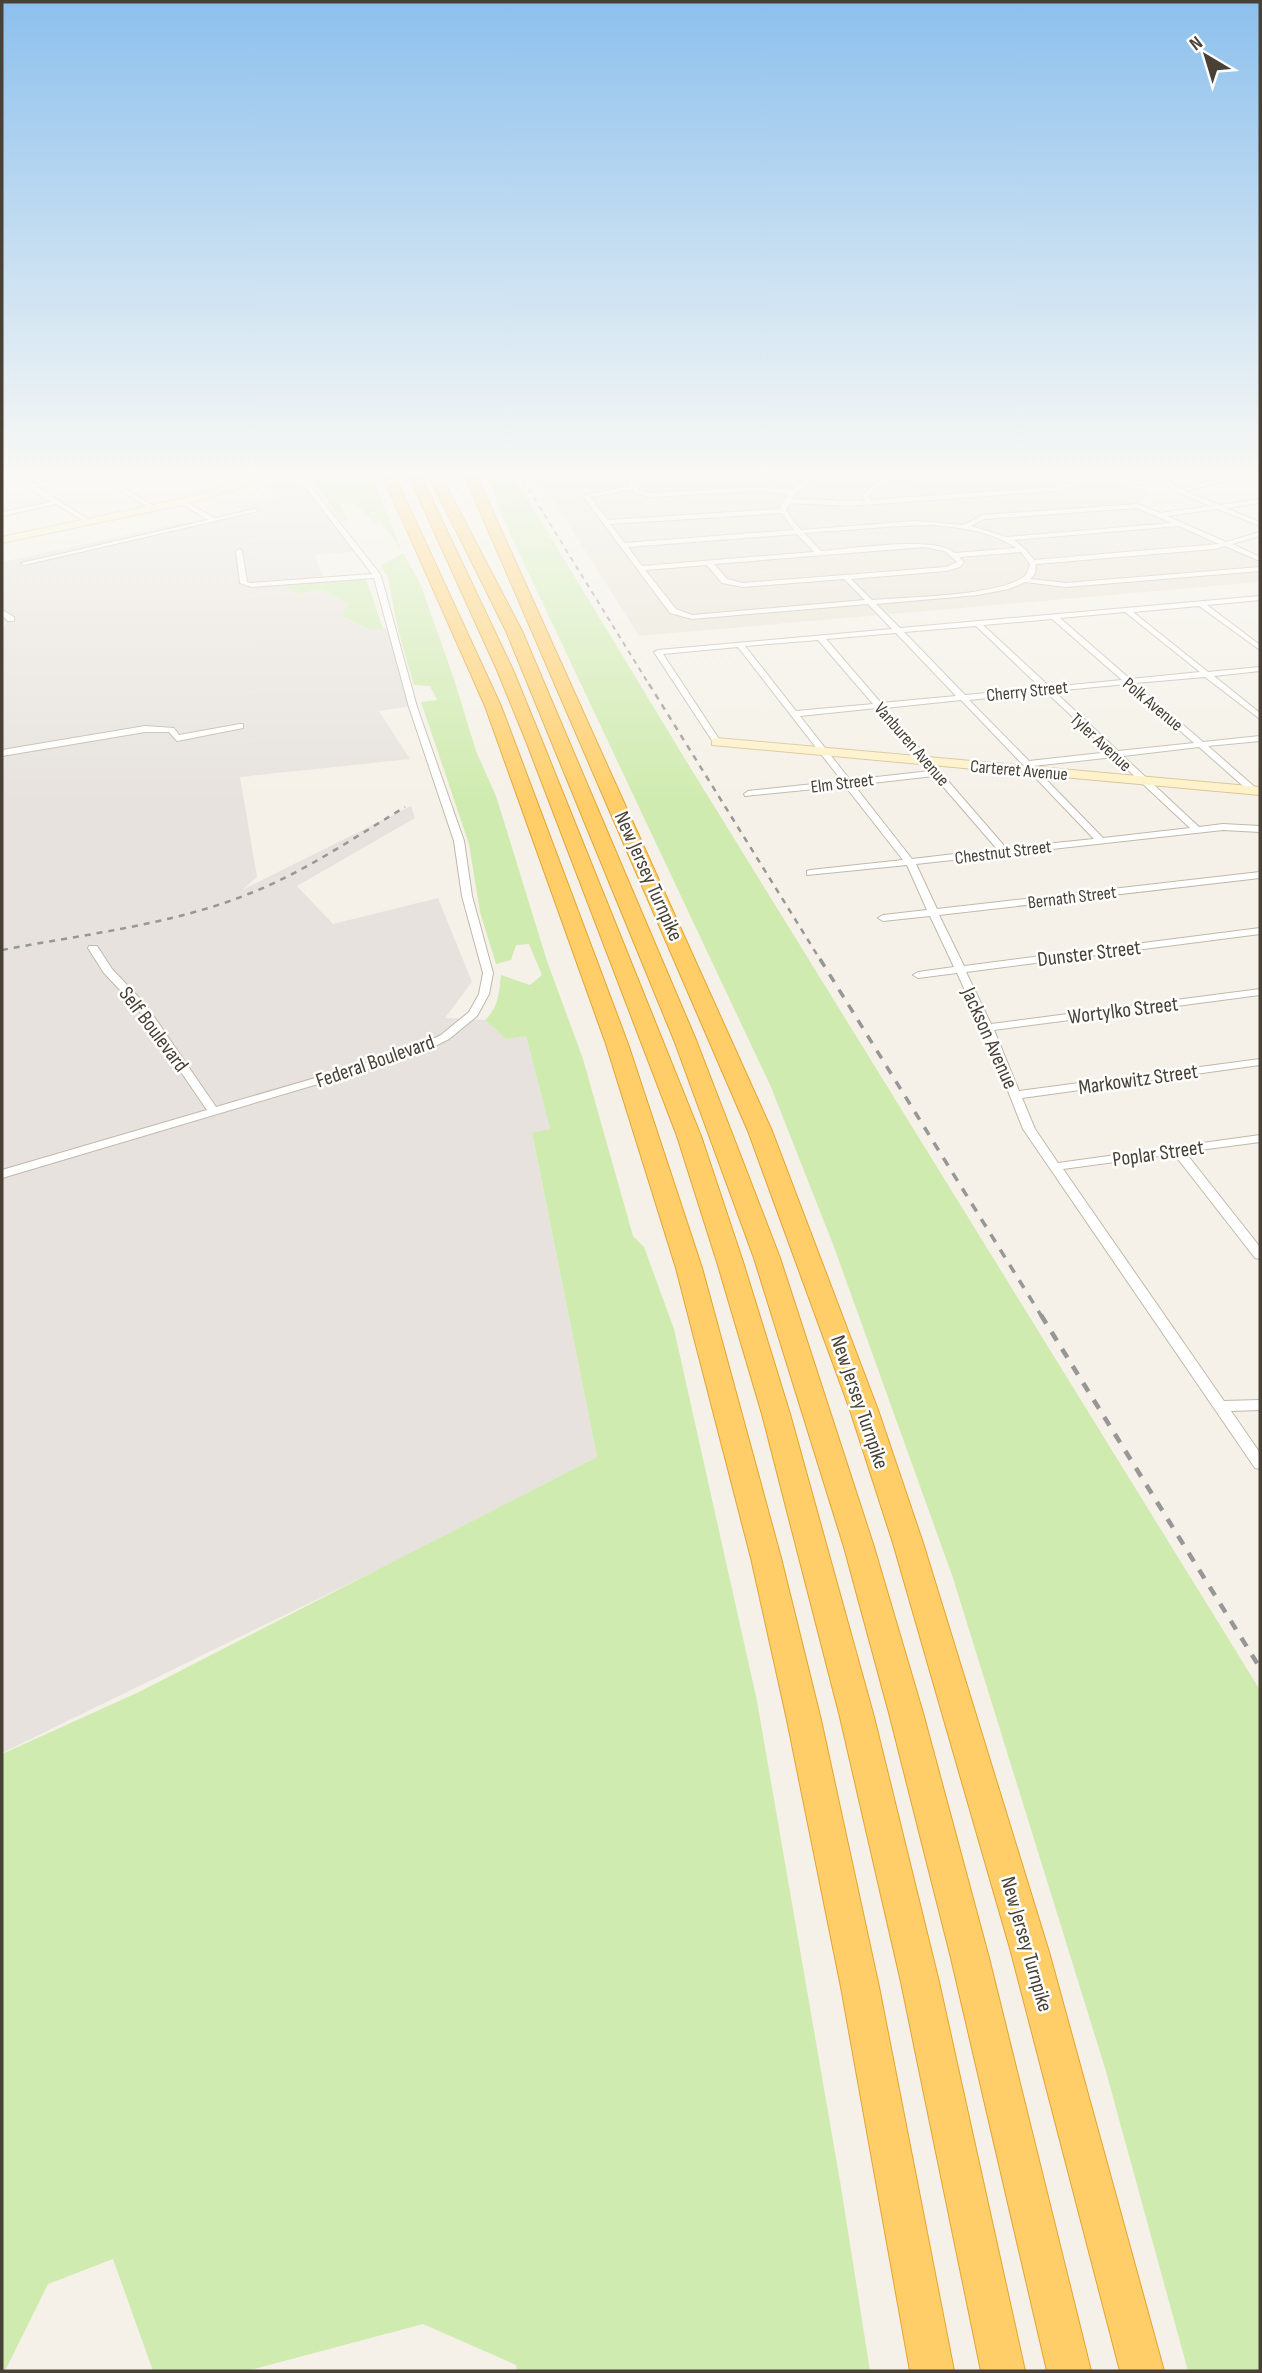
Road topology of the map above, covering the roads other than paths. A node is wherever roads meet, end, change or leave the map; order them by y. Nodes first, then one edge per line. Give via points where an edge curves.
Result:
1 (244, 583) edge
2 (269, 583) edge
3 (379, 583) edge
4 (437, 583) edge
5 (463, 583) edge
6 (490, 583) edge
7 (520, 583) edge
8 (651, 583) edge
9 (732, 583) edge
10 (769, 583) edge
11 (852, 583) edge
12 (1017, 583) edge
13 (1047, 583) edge
14 (1093, 583) edge
15 (1260, 598) edge
16 (871, 602) junction
17 (1200, 603) junction
18 (1127, 610) junction
19 (2, 612) edge
20 (1053, 616) junction
21 (11, 619) dead end
22 (976, 623) junction
23 (898, 630) junction
24 (820, 637) junction
25 (740, 645) junction
26 (1260, 648) edge
27 (1260, 669) edge
28 (1206, 674) junction
29 (1127, 681) junction
30 (1045, 690) junction
31 (961, 698) junction
32 (879, 705) junction
33 (794, 714) junction
34 (1260, 718) edge
35 (240, 726) dead end
36 (1260, 738) edge
37 (717, 742) joint
38 (1201, 744) junction
39 (822, 750) junction
40 (1115, 753) junction
41 (2, 754) edge
42 (928, 764) junction
43 (1032, 768) junction
44 (1139, 777) junction
45 (847, 783) junction
46 (1255, 787) edge
47 (748, 794) dead end
48 (1260, 829) edge
49 (1196, 830) junction
50 (1101, 841) junction
51 (1004, 852) junction
52 (910, 863) junction
53 (810, 873) dead end
54 (1260, 875) edge
55 (933, 913) junction
56 (883, 918) dead end
57 (1260, 931) edge
58 (93, 948) dead end
59 (960, 969) junction
60 (918, 975) dead end
61 (1260, 992) edge
62 (987, 1028) junction
63 (1260, 1062) edge
64 (1015, 1095) junction
65 (214, 1112) junction
66 (1260, 1139) edge
67 (1177, 1150) junction
68 (1055, 1167) junction
69 (2, 1174) edge
70 (1260, 1255) edge
71 (1260, 1405) edge
72 (1220, 1406) junction
73 (1260, 1464) edge
74 (932, 2371) edge
75 (1003, 2371) edge
76 (1069, 2371) edge
77 (1142, 2371) edge

1 - 2 street
3 - 65 street, Federal Boulevard via 413,707 459,841 467,896 488,973 486,987 480,1003 454,1030 415,1052
4 - 74 highway via 493,706 617,1044 689,1268 804,1720
5 - 75 highway via 530,729 684,1125 776,1414 857,1717 920,1982
6 - 76 highway, New Jersey Turnpike via 685,1040 767,1258 843,1493 906,1713
7 - 77 highway, New Jersey Turnpike via 755,1119 864,1410 1023,1927
8 - 16 street via 673,611 692,617
9 - 10 street
11 - 16 street
12 - 16 street via 978,593
13 - 14 street
15 - 17 street
16 - 23 street
17 - 18 street
17 - 26 street
18 - 20 street
18 - 28 street
19 - 21 street
20 - 22 street
20 - 29 street, Polk Avenue
22 - 23 street
22 - 30 street, Tyler Avenue
23 - 24 street
23 - 31 street
24 - 25 street
24 - 32 street, Vanburen Avenue
25 - 33 street, Jackson Avenue
25 - 37 street via 658,652
27 - 28 street, Cherry Street
28 - 29 street, Cherry Street
28 - 34 street
29 - 30 street, Cherry Street
29 - 38 street, Polk Avenue
30 - 31 street, Cherry Street
30 - 40 street, Tyler Avenue
31 - 32 street, Cherry Street
31 - 43 street
32 - 33 street, Cherry Street
32 - 42 street, Vanburen Avenue
33 - 39 street, Jackson Avenue
35 - 41 street via 177,738 171,730 145,729
36 - 38 street
37 - 39 street, Carteret Avenue
38 - 40 street
38 - 46 street, Polk Avenue
39 - 42 street, Carteret Avenue
39 - 45 street, Jackson Avenue
40 - 43 street
40 - 44 street, Tyler Avenue
42 - 43 street, Carteret Avenue
42 - 45 street, Elm Street
42 - 51 street, Vanburen Avenue
43 - 44 street, Carteret Avenue
43 - 50 street
44 - 46 street, Carteret Avenue
44 - 49 street, Tyler Avenue
45 - 47 street, Elm Street
45 - 52 street, Jackson Avenue
48 - 49 street, Chestnut Street
49 - 50 street, Chestnut Street
50 - 51 street, Chestnut Street
51 - 52 street, Chestnut Street
52 - 53 street, Chestnut Street
52 - 55 street, Jackson Avenue
54 - 55 street, Bernath Street
55 - 56 street, Bernath Street
55 - 59 street, Jackson Avenue
57 - 59 street, Dunster Street
58 - 65 street, Self Boulevard via 142,1007
59 - 60 street, Dunster Street
59 - 62 street, Jackson Avenue
61 - 62 street, Wortylko Street
62 - 64 street, Jackson Avenue
63 - 64 street, Markowitz Street
64 - 68 street, Jackson Avenue via 1029,1129
65 - 69 street, Federal Boulevard
66 - 67 street, Poplar Street
67 - 68 street, Poplar Street
67 - 70 street
68 - 72 street, Jackson Avenue
71 - 72 street
72 - 73 street, Jackson Avenue

